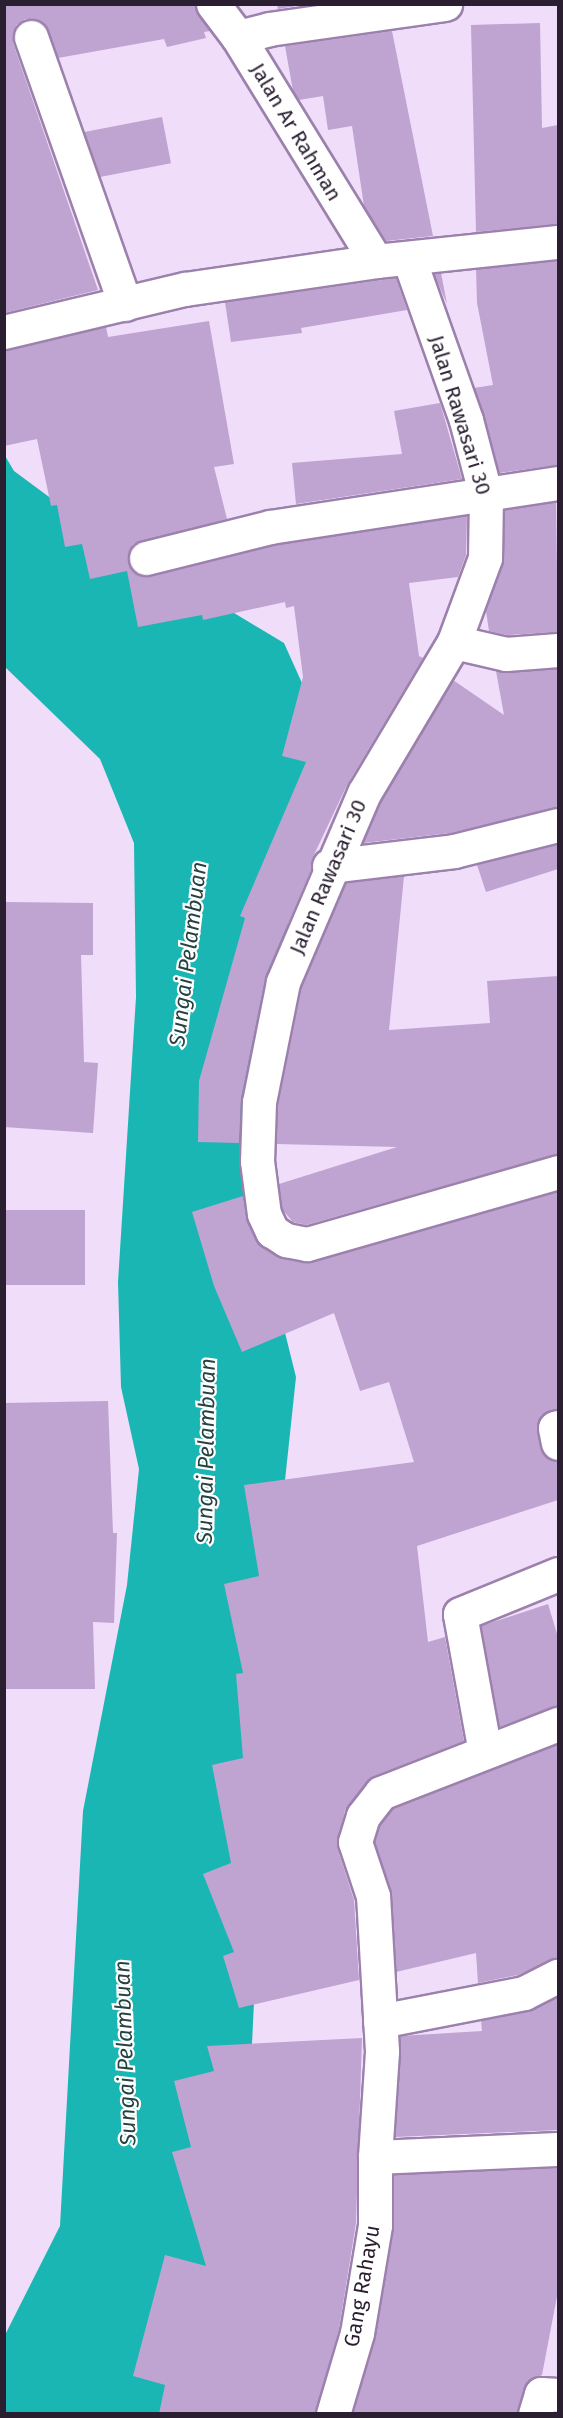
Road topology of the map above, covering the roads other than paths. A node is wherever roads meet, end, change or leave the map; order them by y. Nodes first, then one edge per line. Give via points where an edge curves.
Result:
1 (213, 4) edge
2 (445, 4) edge
3 (31, 37) dead end
4 (238, 37) junction
5 (558, 242) edge
6 (409, 259) junction
7 (376, 261) junction
8 (125, 304) junction
9 (4, 332) edge
10 (558, 483) edge
11 (486, 496) junction
12 (146, 558) dead end
13 (454, 642) junction
14 (558, 650) edge
15 (558, 825) edge
16 (330, 866) junction
17 (558, 1172) edge
18 (558, 1427) edge
19 (558, 1443) edge
20 (558, 1574) edge
21 (558, 1724) edge
22 (485, 1752) junction
23 (558, 1976) edge
24 (380, 2021) junction
25 (558, 2149) edge
26 (375, 2157) junction
27 (558, 2395) edge
28 (333, 2414) edge
29 (535, 2414) edge

1 - 4 street, Jalan Ar Rahman
2 - 4 street via 268,29
3 - 8 street
4 - 7 street, Jalan Ar Rahman
5 - 6 street
6 - 7 street
6 - 11 street, Jalan Rawasari 30 via 466,420
7 - 8 street via 185,289
8 - 9 street
10 - 11 street
11 - 12 street via 270,527
11 - 13 street, Jalan Rawasari 30 via 486,558
13 - 14 street via 506,654
13 - 16 street, Jalan Rawasari 30 via 364,793
15 - 16 street via 454,851
16 - 17 street, Jalan Rawasari 30 via 283,981 259,1102 258,1161 264,1214 273,1231 286,1240 307,1244
18 - 19 street
20 - 22 street via 460,1614
21 - 22 street, Gang Rahayu
22 - 24 street, Gang Rahayu via 381,1793 363,1816 355,1842 373,1896
23 - 24 street via 524,1993
24 - 26 street, Gang Rahayu via 382,2051
25 - 26 street
26 - 28 street, Gang Rahayu via 375,2225 357,2333
27 - 29 street via 541,2394

